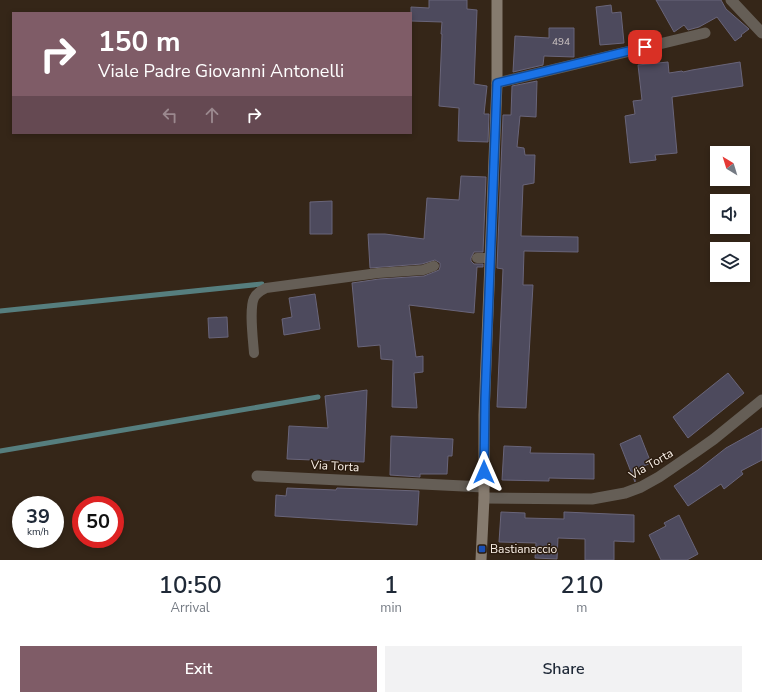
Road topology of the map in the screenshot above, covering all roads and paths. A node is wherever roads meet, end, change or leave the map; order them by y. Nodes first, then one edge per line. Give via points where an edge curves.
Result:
1 (497, 0) edge
2 (731, 0) edge
3 (706, 33) dead end
4 (762, 33) edge
5 (497, 83) junction
6 (477, 258) dead end
7 (490, 258) junction
8 (434, 266) dead end
9 (254, 353) dead end
10 (762, 400) edge
11 (256, 476) dead end
12 (484, 492) junction
13 (481, 560) edge

1 - 5 main road
2 - 4 street
3 - 5 street
5 - 7 main road
6 - 7 lane
7 - 12 main road
8 - 9 lane via 423,270 378,273 259,291 254,298 252,315
10 - 12 street, Via Torta via 687,458 659,477 625,493 592,499
11 - 12 street, Via Torta
12 - 13 main road

